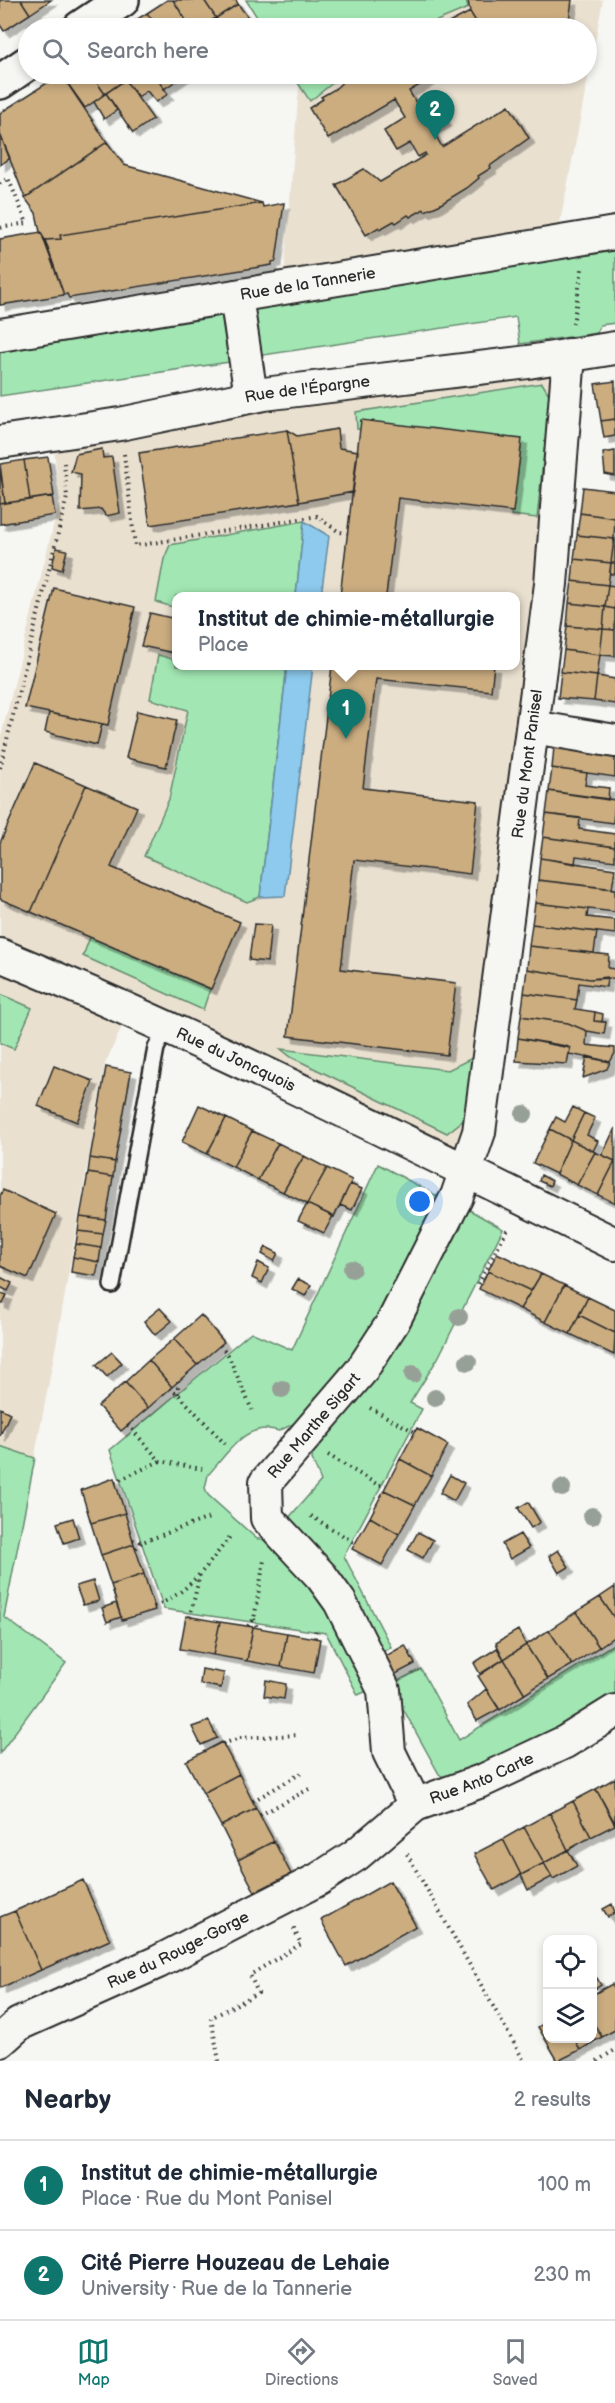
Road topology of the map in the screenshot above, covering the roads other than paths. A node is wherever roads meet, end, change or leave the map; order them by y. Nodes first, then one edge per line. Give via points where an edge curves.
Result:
1 (122, 0) edge
2 (95, 18) edge
3 (18, 70) edge
4 (0, 82) edge
5 (601, 236) edge
6 (236, 296) junction
7 (0, 335) edge
8 (615, 348) edge
9 (569, 355) junction
10 (251, 396) junction
11 (0, 442) edge
12 (533, 727) junction
13 (615, 741) edge
14 (0, 955) edge
15 (167, 1028) junction
16 (467, 1172) junction
17 (615, 1244) edge
18 (112, 1285) dead end
19 (615, 1711) edge
20 (405, 1814) junction
21 (356, 1855) joint
22 (0, 2041) edge

1 - 2 street
3 - 4 street
5 - 6 street, Rue de la Tannerie
6 - 7 street, Rue de la Tannerie
6 - 10 street
8 - 9 street, Rue de l'Épargne
9 - 10 street, Rue de l'Épargne
9 - 12 street, Rue du Mont Panisel via 551,584
10 - 11 street, Rue de l'Épargne via 120,424
12 - 13 street
12 - 16 street, Rue du Mont Panisel via 479,1132
14 - 15 street, Rue du Joncquois
15 - 16 street, Rue du Joncquois
15 - 18 lane via 156,1048
16 - 17 street, Rue du Joncquois
16 - 20 street, Rue Marthe Sigart via 393,1322 362,1371 266,1482 267,1518 340,1602 384,1690 389,1752
19 - 20 street, Rue Anto Carte via 565,1742
20 - 21 street, Rue Anto Carte
21 - 22 street, Rue du Rouge-Gorge via 319,1879 143,1969 19,2024

